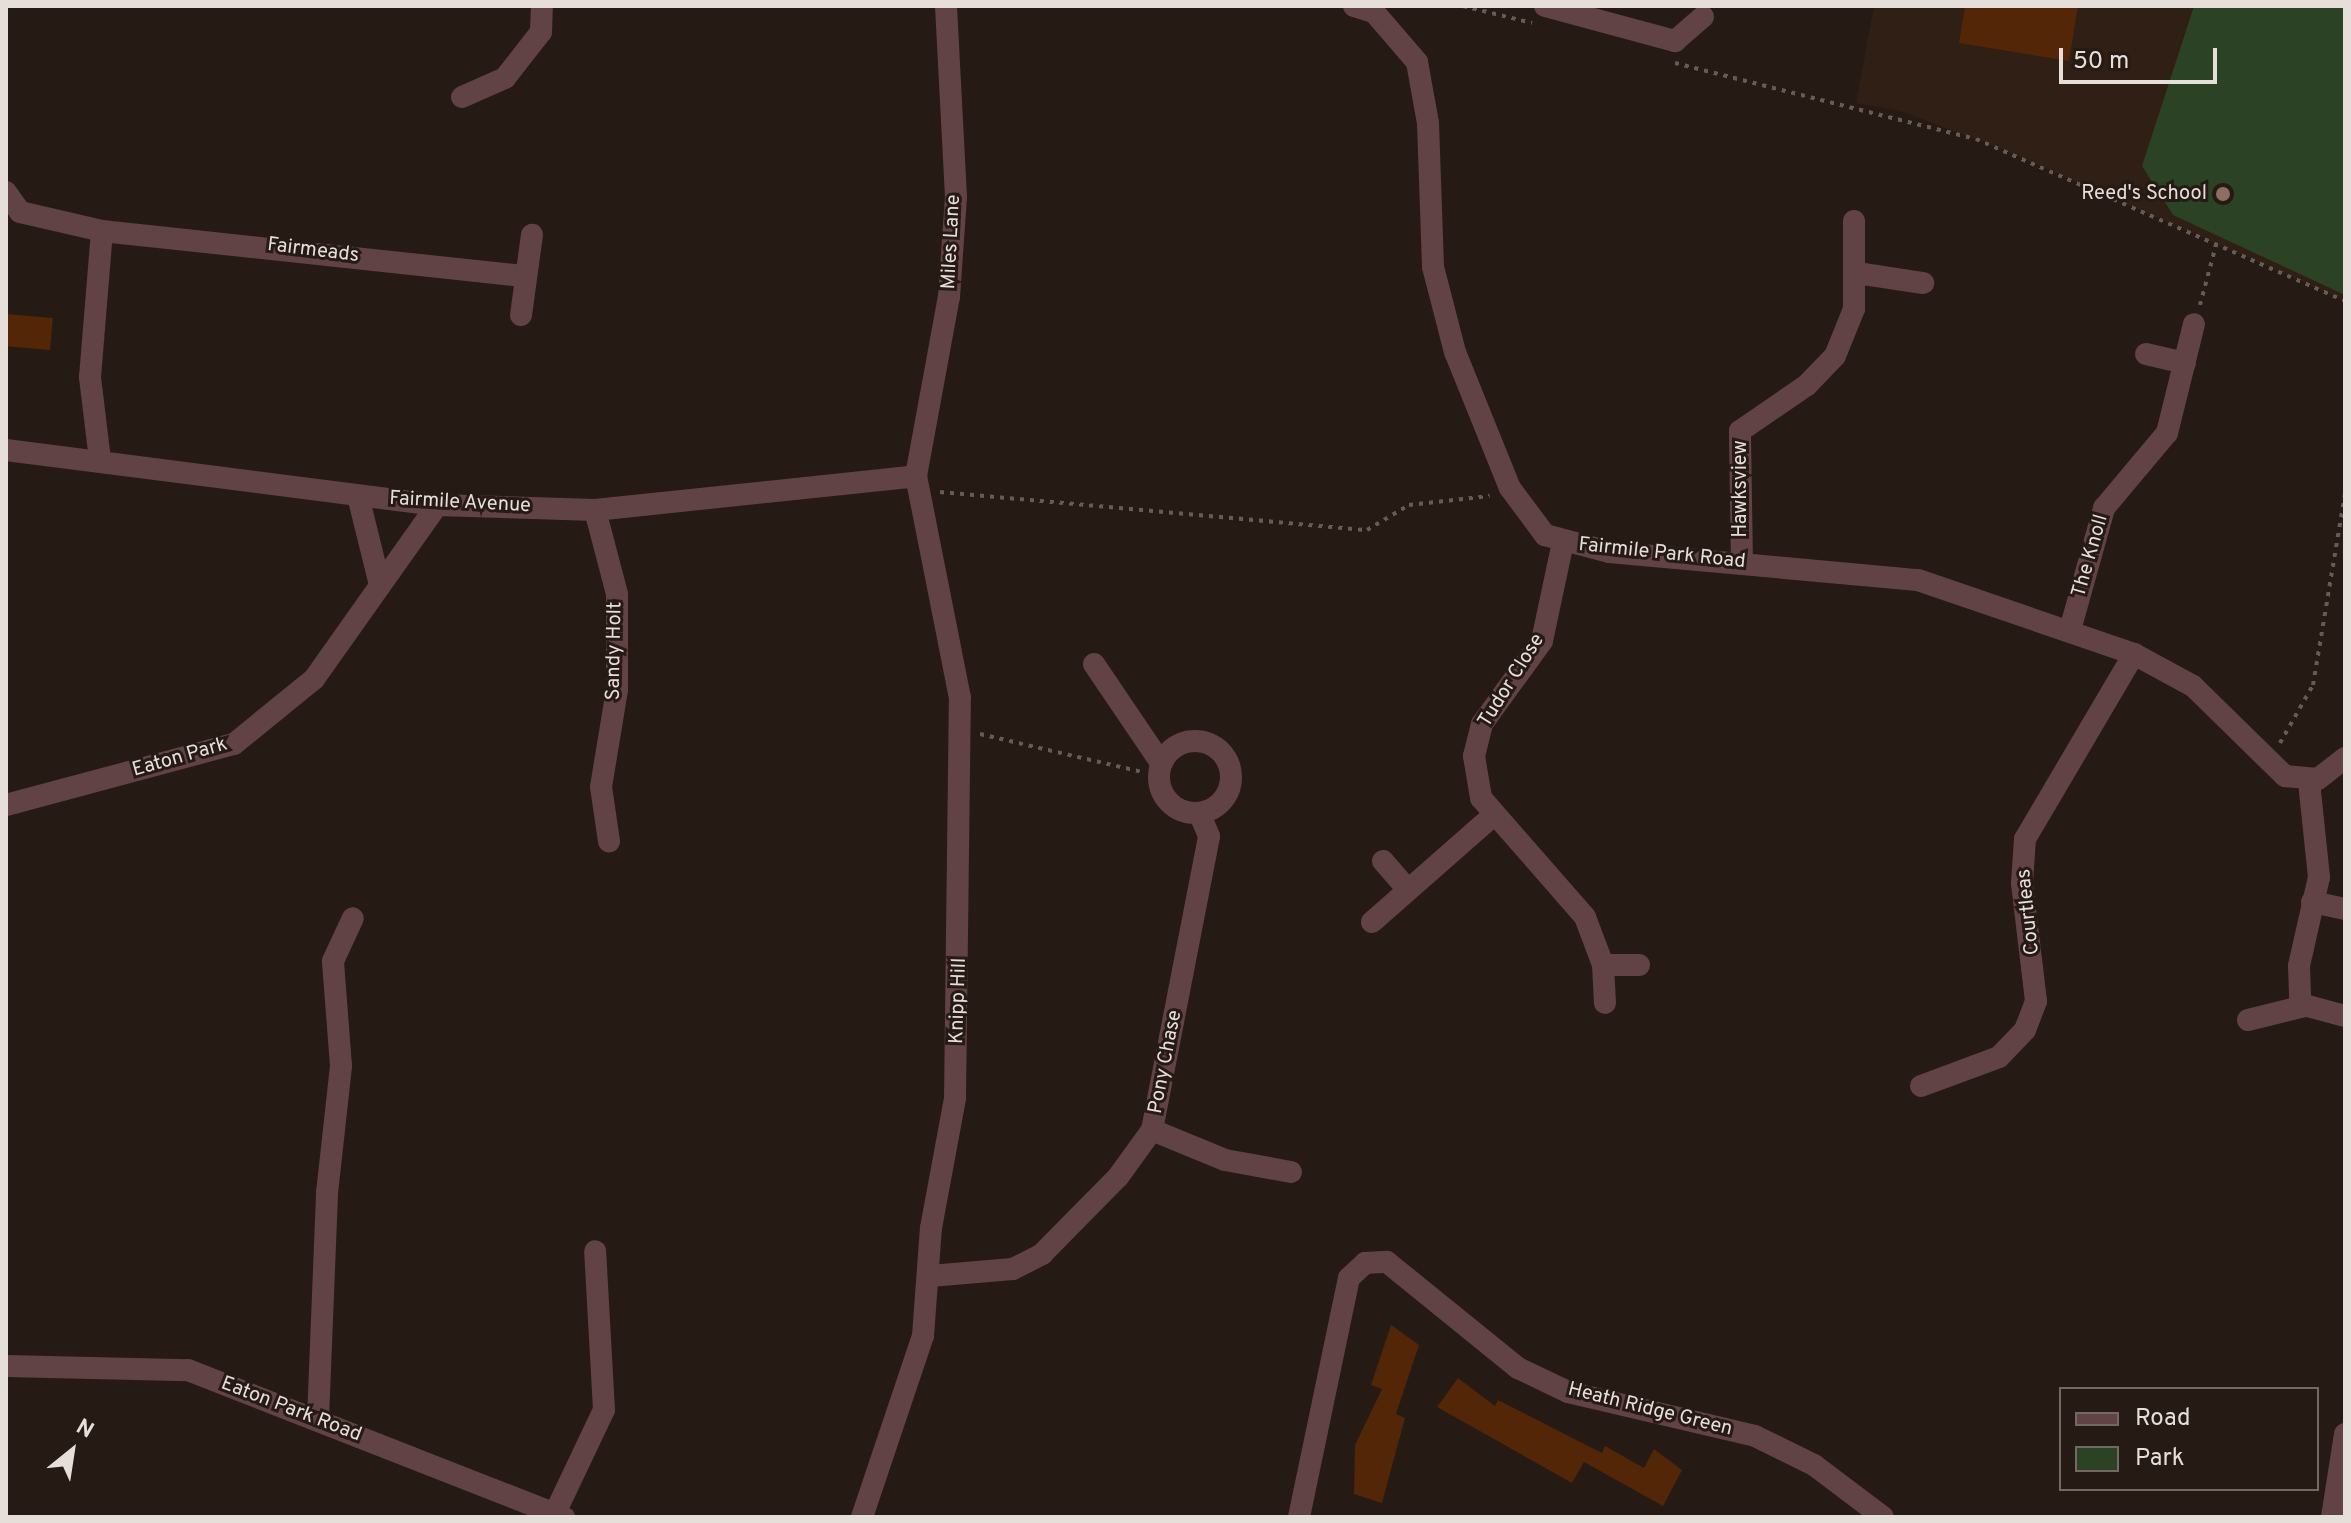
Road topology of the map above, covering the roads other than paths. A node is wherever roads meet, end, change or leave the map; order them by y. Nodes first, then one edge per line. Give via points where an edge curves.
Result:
1 (542, 6) edge
2 (946, 6) edge
3 (1354, 6) edge
4 (1546, 16) edge
5 (1703, 17) dead end
6 (462, 97) dead end
7 (6, 192) edge
8 (1854, 221) dead end
9 (102, 231) junction
10 (532, 235) dead end
11 (1857, 273) junction
12 (524, 276) junction
13 (1923, 283) dead end
14 (521, 315) dead end
15 (2194, 324) road end
16 (2146, 354) dead end
17 (2185, 363) junction
18 (6, 450) edge
19 (100, 460) junction
20 (917, 483) junction
21 (358, 496) junction
22 (437, 505) junction
23 (595, 510) junction
24 (1563, 542) junction
25 (1742, 564) junction
26 (380, 585) junction
27 (2070, 630) junction
28 (2134, 654) junction
29 (1094, 664) dead end
30 (2345, 758) edge
31 (1160, 769) junction
32 (2309, 782) junction
33 (6, 805) edge
34 (1199, 813) junction
35 (1494, 815) junction
36 (609, 841) dead end
37 (1383, 861) dead end
38 (1408, 890) junction
39 (2312, 902) junction
40 (2345, 909) edge
41 (353, 918) dead end
42 (1372, 922) dead end
43 (1603, 965) junction
44 (1639, 965) dead end
45 (1605, 1003) dead end
46 (2301, 1007) junction
47 (2345, 1016) edge
48 (2248, 1020) dead end
49 (1921, 1086) dead end
50 (1152, 1130) junction
51 (1291, 1172) dead end
52 (595, 1251) dead end
53 (930, 1276) junction
54 (6, 1366) edge
55 (318, 1419) junction
56 (2345, 1434) edge
57 (560, 1515) edge
58 (862, 1517) edge
59 (1299, 1517) edge
60 (1883, 1517) edge
61 (2332, 1517) edge

1 - 6 street via 541,32 505,78
2 - 20 street, Miles Lane via 956,197 949,297
3 - 24 street, Fairmile Park Road via 1374,12 1400,35 1417,62 1428,123 1433,267 1455,352 1510,488 1534,527
4 - 5 street via 1675,41
7 - 9 street, Fairmeads via 20,212
8 - 11 street, Hawksview
9 - 12 street, Fairmeads
9 - 19 street via 90,377
10 - 12 street
11 - 13 street
11 - 25 street, Hawksview via 1854,309 1835,356 1807,385 1740,431
12 - 14 street
15 - 17 street, The Knoll
16 - 17 street
17 - 27 street, The Knoll via 2161,445 2104,508
18 - 19 street, Fairmile Avenue
19 - 21 street, Fairmile Avenue
20 - 23 street, Fairmile Avenue
20 - 53 street, Knipp Hill via 960,698 964,773 955,1098 931,1228
21 - 22 street, Fairmile Avenue
21 - 26 street
22 - 23 street, Fairmile Avenue
22 - 26 street, Eaton Park
23 - 36 street, Sandy Holt via 617,594 617,690 601,787
24 - 25 street, Fairmile Park Road
24 - 35 street, Tudor Close via 1542,641 1480,735 1481,798
25 - 27 street, Fairmile Park Road via 1918,580
26 - 33 street, Eaton Park via 314,679 234,744
27 - 28 street, Fairmile Park Road
28 - 32 street, Fairmile Park Road via 2193,686 2270,762
28 - 49 street, Courtleas via 2025,839 2022,883 2036,1001 2025,1030 1999,1057
29 - 31 street
30 - 32 street
31 - 34 street via 1169,803
31 - 34 street via 1176,746 1193,741 1225,757 1228,791
32 - 39 street via 2319,877
34 - 50 street, Pony Chase via 1209,836
35 - 38 street
35 - 43 street, Tudor Close via 1585,917
37 - 38 street
38 - 42 street
39 - 40 street
39 - 46 street via 2299,966
41 - 55 street via 333,961 341,1066 327,1193
43 - 44 street
43 - 45 street, Tudor Close
46 - 47 street
46 - 48 street
50 - 51 street via 1225,1160
50 - 53 street, Pony Chase via 1118,1177 1042,1254 1013,1269
52 - 57 street via 604,1410
53 - 58 street, Knipp Hill via 923,1336
54 - 55 street, Eaton Park Road via 164,1366
55 - 57 street, Eaton Park Road
56 - 61 street
59 - 60 street, Heath Ridge Green via 1349,1278 1365,1263 1387,1262 1518,1368 1568,1392 1755,1436 1814,1465

